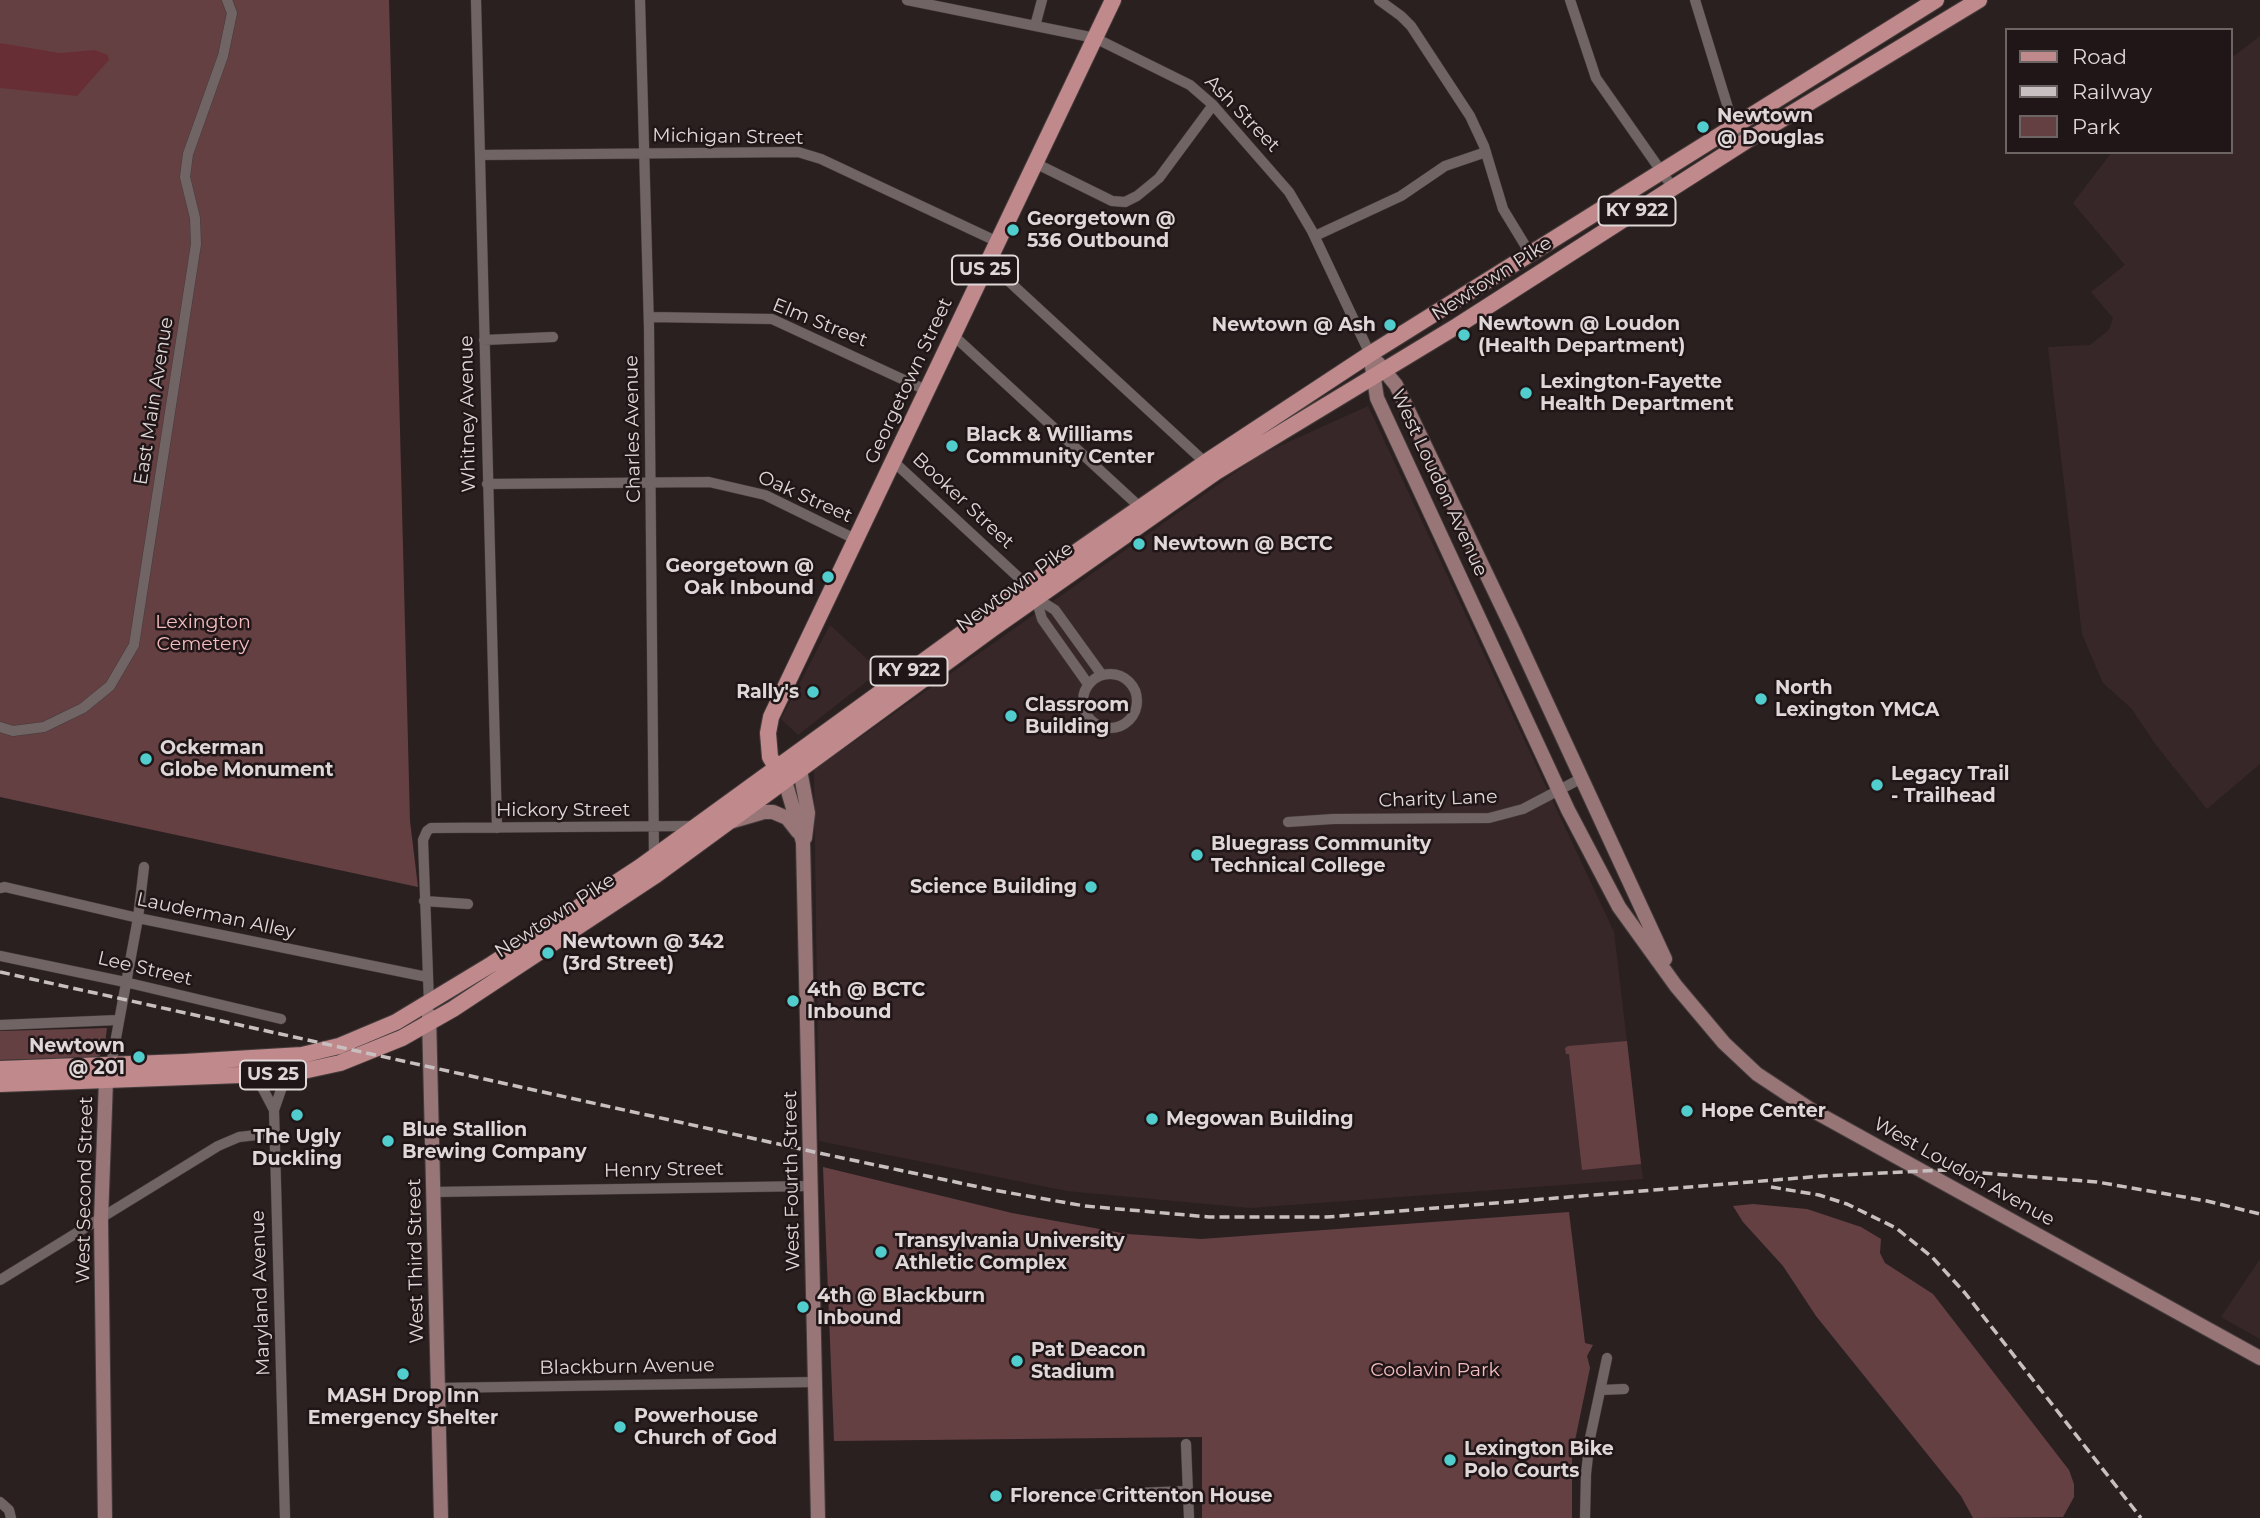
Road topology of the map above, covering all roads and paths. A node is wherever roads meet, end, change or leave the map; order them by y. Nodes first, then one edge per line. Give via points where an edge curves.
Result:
1 (227, 0) edge
2 (476, 0) edge
3 (640, 0) edge
4 (907, 0) edge
5 (1042, 0) edge
6 (1113, 0) edge
7 (1378, 0) edge
8 (1570, 0) edge
9 (1695, 0) edge
10 (1936, 0) edge
11 (1978, 0) edge
12 (1035, 26) junction
13 (1095, 38) junction
14 (1213, 105) junction
15 (1735, 124) junction
16 (1746, 141) junction
17 (1486, 152) junction
18 (643, 153) junction
19 (481, 155) junction
20 (1035, 163) junction
21 (1660, 171) junction
22 (1673, 188) junction
23 (1315, 236) junction
24 (998, 242) junction
25 (1531, 255) junction
26 (988, 262) junction
27 (649, 317) junction
28 (954, 336) junction
29 (553, 337) dead end
30 (484, 340) junction
31 (1370, 354) junction
32 (1379, 374) junction
33 (928, 391) junction
34 (894, 461) junction
35 (1211, 467) junction
36 (651, 481) junction
37 (487, 484) junction
38 (1145, 512) junction
39 (858, 540) junction
40 (1031, 592) junction
41 (1102, 675) junction
42 (1088, 684) junction
43 (0, 727) edge
44 (800, 770) junction
45 (781, 774) junction
46 (1581, 778) junction
47 (1559, 789) junction
48 (730, 822) junction
49 (1287, 822) dead end
50 (700, 825) junction
51 (654, 826) junction
52 (497, 828) junction
53 (803, 842) junction
54 (654, 857) junction
55 (144, 867) dead end
56 (0, 888) edge
57 (424, 901) junction
58 (468, 904) dead end
59 (138, 918) junction
60 (0, 956) edge
61 (427, 977) junction
62 (125, 982) junction
63 (1676, 986) junction
64 (429, 1003) junction
65 (281, 1019) dead end
66 (118, 1020) junction
67 (429, 1023) junction
68 (0, 1025) edge
69 (0, 1069) edge
70 (108, 1072) junction
71 (294, 1073) junction
72 (253, 1075) junction
73 (0, 1084) edge
74 (274, 1110) junction
75 (274, 1133) junction
76 (811, 1186) junction
77 (433, 1192) junction
78 (101, 1220) junction
79 (0, 1280) edge
80 (1607, 1358) dead end
81 (2260, 1358) edge
82 (816, 1381) junction
83 (438, 1388) junction
84 (1624, 1389) dead end
85 (1601, 1390) junction
86 (1186, 1444) dead end
87 (1187, 1491) junction
88 (1084, 1495) dead end
89 (0, 1502) edge
90 (11, 1518) edge
91 (105, 1518) edge
92 (285, 1518) edge
93 (442, 1518) edge
94 (818, 1518) edge
95 (1189, 1518) edge
96 (1586, 1518) edge

1 - 43 street, East Main Avenue via 232,13 223,56 188,154 185,177 197,244 134,645 110,686 83,708 44,727 13,731
2 - 19 street, Whitney Avenue
3 - 18 street, Charles Avenue
4 - 12 street, Ash Street
5 - 12 street
6 - 13 main road, Georgetown Street / US 25
7 - 17 street via 1401,16 1425,46 1470,116
8 - 21 street via 1596,78
9 - 15 street
10 - 15 main road, Newtown Pike / KY 922
11 - 16 main road, Newtown Pike / KY 922
12 - 13 street, Ash Street
13 - 14 street, Ash Street via 1190,85
13 - 20 main road, Georgetown Street / US 25
14 - 20 street via 1159,178 1125,202 1112,201
14 - 23 street, Ash Street via 1284,186
15 - 16 street
15 - 21 main road, Newtown Pike / KY 922
16 - 22 main road, Newtown Pike / KY 922
17 - 23 street via 1445,166 1394,200
17 - 25 street via 1503,209
18 - 19 street, Michigan Street
18 - 24 street, Michigan Street via 808,154
18 - 27 street, Charles Avenue
19 - 30 street, Whitney Avenue
20 - 24 main road, Georgetown Street / US 25
21 - 22 street
21 - 25 main road, Newtown Pike / KY 922
22 - 32 main road, Newtown Pike / KY 922
23 - 31 street, Ash Street
24 - 26 main road, Georgetown Street / US 25
25 - 31 main road, Newtown Pike / KY 922
26 - 28 main road, Georgetown Street / US 25
26 - 35 street
27 - 33 street, Elm Street via 772,319
27 - 36 street, Charles Avenue
28 - 33 main road, Georgetown Street / US 25
28 - 38 street
29 - 30 street
30 - 37 street, Whitney Avenue
31 - 32 main road, West Loudon Avenue
31 - 35 main road, Newtown Pike / KY 922
32 - 35 main road, Newtown Pike / KY 922
32 - 46 main road, West Loudon Avenue via 1402,397
32 - 47 main road, West Loudon Avenue via 1377,398
33 - 34 main road, Georgetown Street / US 25
34 - 39 main road, Georgetown Street / US 25
34 - 40 street, Booker Street
35 - 38 main road, Newtown Pike / KY 922
36 - 37 street, Oak Street
36 - 39 street, Oak Street via 709,482 744,489
36 - 51 street, Charles Avenue
37 - 52 street, Whitney Avenue
38 - 40 main road, Newtown Pike / KY 922
39 - 45 main road, Georgetown Street / US 25 via 771,718 770,757
40 - 41 street, Booker Street via 1055,610
40 - 42 street via 1042,619
40 - 44 main road, Newtown Pike / KY 922
40 - 45 main road, Newtown Pike / KY 922
41 - 42 street
41 - 42 street via 1127,679 1137,694 1135,714 1122,726 1103,728 1088,718 1082,704
44 - 45 main road, Newtown Pike / KY 922
44 - 53 main road, West Fourth Street via 808,813
45 - 48 main road, Newtown Pike / US 25
45 - 50 main road, Newtown Pike / US 25
45 - 53 main road, West Fourth Street
46 - 47 street, Charity Lane
46 - 63 main road, West Loudon Avenue
47 - 49 street, Charity Lane via 1523,809 1489,818
47 - 63 main road, West Loudon Avenue via 1619,907
48 - 53 main road via 764,812 779,814 794,826
48 - 67 main road, Newtown Pike / US 25
50 - 51 street, Hickory Street
50 - 54 main road, Newtown Pike / US 25
51 - 52 street, Hickory Street
51 - 54 street, Charles Avenue
52 - 57 street, Hickory Street via 427,831
53 - 76 main road, West Fourth Street
54 - 64 main road, Newtown Pike / US 25
55 - 59 street, West Second Street
56 - 59 street, Lauderman Alley
57 - 58 street
57 - 61 street
59 - 61 street, Lauderman Alley
59 - 62 street, West Second Street
60 - 62 street, Lee Street
61 - 64 street
62 - 65 street, Lee Street
62 - 66 street, West Second Street
63 - 81 main road, West Loudon Avenue via 1729,1048 1780,1090
64 - 67 main road, West Third Street
64 - 70 main road, Newtown Pike / US 25 via 361,1038 302,1055
66 - 68 street
66 - 70 street, West Second Street
67 - 71 main road, Newtown Pike / US 25 via 367,1054
67 - 77 main road, West Third Street
69 - 70 main road, Newtown Pike / US 25
70 - 72 main road, Newtown Pike / US 25
70 - 73 main road, Newtown Pike / US 25
70 - 78 main road, West Second Street
71 - 72 main road, Newtown Pike / US 25
71 - 74 street, Maryland Avenue via 282,1087
72 - 74 street
74 - 75 street, Maryland Avenue
75 - 78 street via 227,1141
75 - 92 street, Maryland Avenue
76 - 77 street, Henry Street
76 - 82 main road, West Fourth Street
77 - 83 main road, West Third Street
78 - 79 street
78 - 91 main road, West Second Street
80 - 85 street
82 - 83 street, Blackburn Avenue
82 - 94 main road, West Fourth Street
83 - 93 main road, West Third Street
84 - 85 street
85 - 96 street via 1590,1438
86 - 87 street
87 - 88 street
87 - 95 street
89 - 90 street

